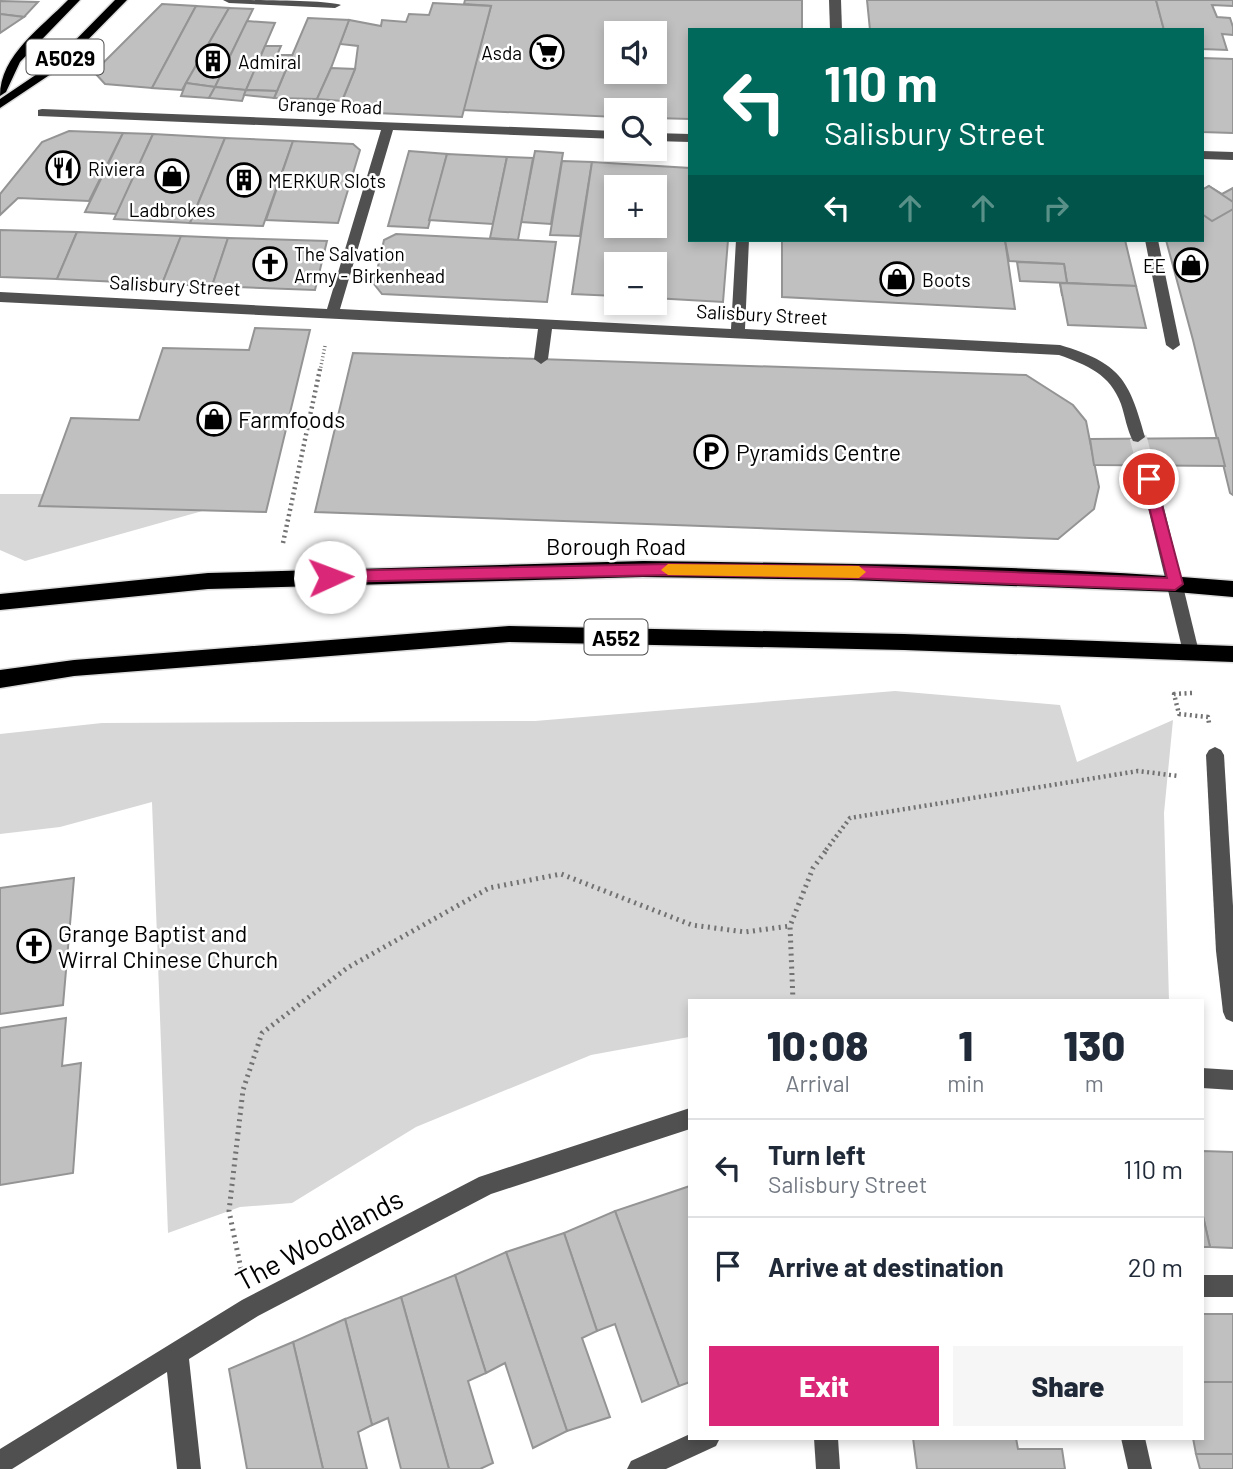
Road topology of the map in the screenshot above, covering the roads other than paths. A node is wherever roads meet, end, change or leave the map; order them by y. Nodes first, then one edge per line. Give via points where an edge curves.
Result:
1 (74, 0) edge
2 (121, 0) edge
3 (229, 0) edge
4 (835, 0) edge
5 (335, 5) dead end
6 (836, 28) edge
7 (43, 31) junction
8 (0, 56) edge
9 (0, 92) edge
10 (0, 104) edge
11 (42, 113) dead end
12 (388, 127) junction
13 (604, 135) edge
14 (667, 137) edge
15 (688, 138) edge
16 (1204, 155) edge
17 (1233, 156) edge
18 (743, 242) edge
19 (1151, 242) edge
20 (0, 297) edge
21 (332, 314) junction
22 (546, 324) junction
23 (738, 334) junction
24 (1173, 345) dead end
25 (541, 359) dead end
26 (1138, 436) tunnel mouth
27 (1149, 479) tunnel mouth
28 (1175, 584) junction
29 (1233, 589) edge
30 (0, 603) edge
31 (1191, 652) junction
32 (1233, 654) edge
33 (0, 679) edge
34 (1215, 755) dead end
35 (1233, 1012) edge
36 (1204, 1078) edge
37 (1233, 1080) edge
38 (688, 1119) edge
39 (1204, 1286) edge
40 (1233, 1286) edge
41 (177, 1353) junction
42 (704, 1440) edge
43 (826, 1440) edge
44 (1133, 1440) edge
45 (0, 1462) edge
46 (189, 1469) edge
47 (639, 1469) edge
48 (828, 1469) edge
49 (1140, 1469) edge

1 - 7 main road, A5029
2 - 10 main road, A5029 via 56,66
3 - 5 street
4 - 6 street
7 - 8 main road
7 - 9 main road, A5029 via 15,61
11 - 12 street, Grange Road
12 - 13 street, Grange Road
12 - 21 street
14 - 15 street
16 - 17 street
18 - 23 street
19 - 24 street
20 - 21 street, Salisbury Street
21 - 22 street, Salisbury Street
22 - 23 street, Salisbury Street
22 - 25 street
23 - 26 street, Salisbury Street via 1060,350 1099,363 1125,390
27 - 28 street
28 - 29 highway, Borough Road
28 - 30 highway, Borough Road via 643,569 208,581
28 - 31 street
31 - 32 highway, A552
31 - 33 highway, A552 via 509,634 74,668
34 - 35 street
36 - 37 street
38 - 41 street, The Woodlands via 487,1185 250,1308
39 - 40 street
41 - 45 street, The Woodlands
41 - 46 street
42 - 47 street
43 - 48 street
44 - 49 street

